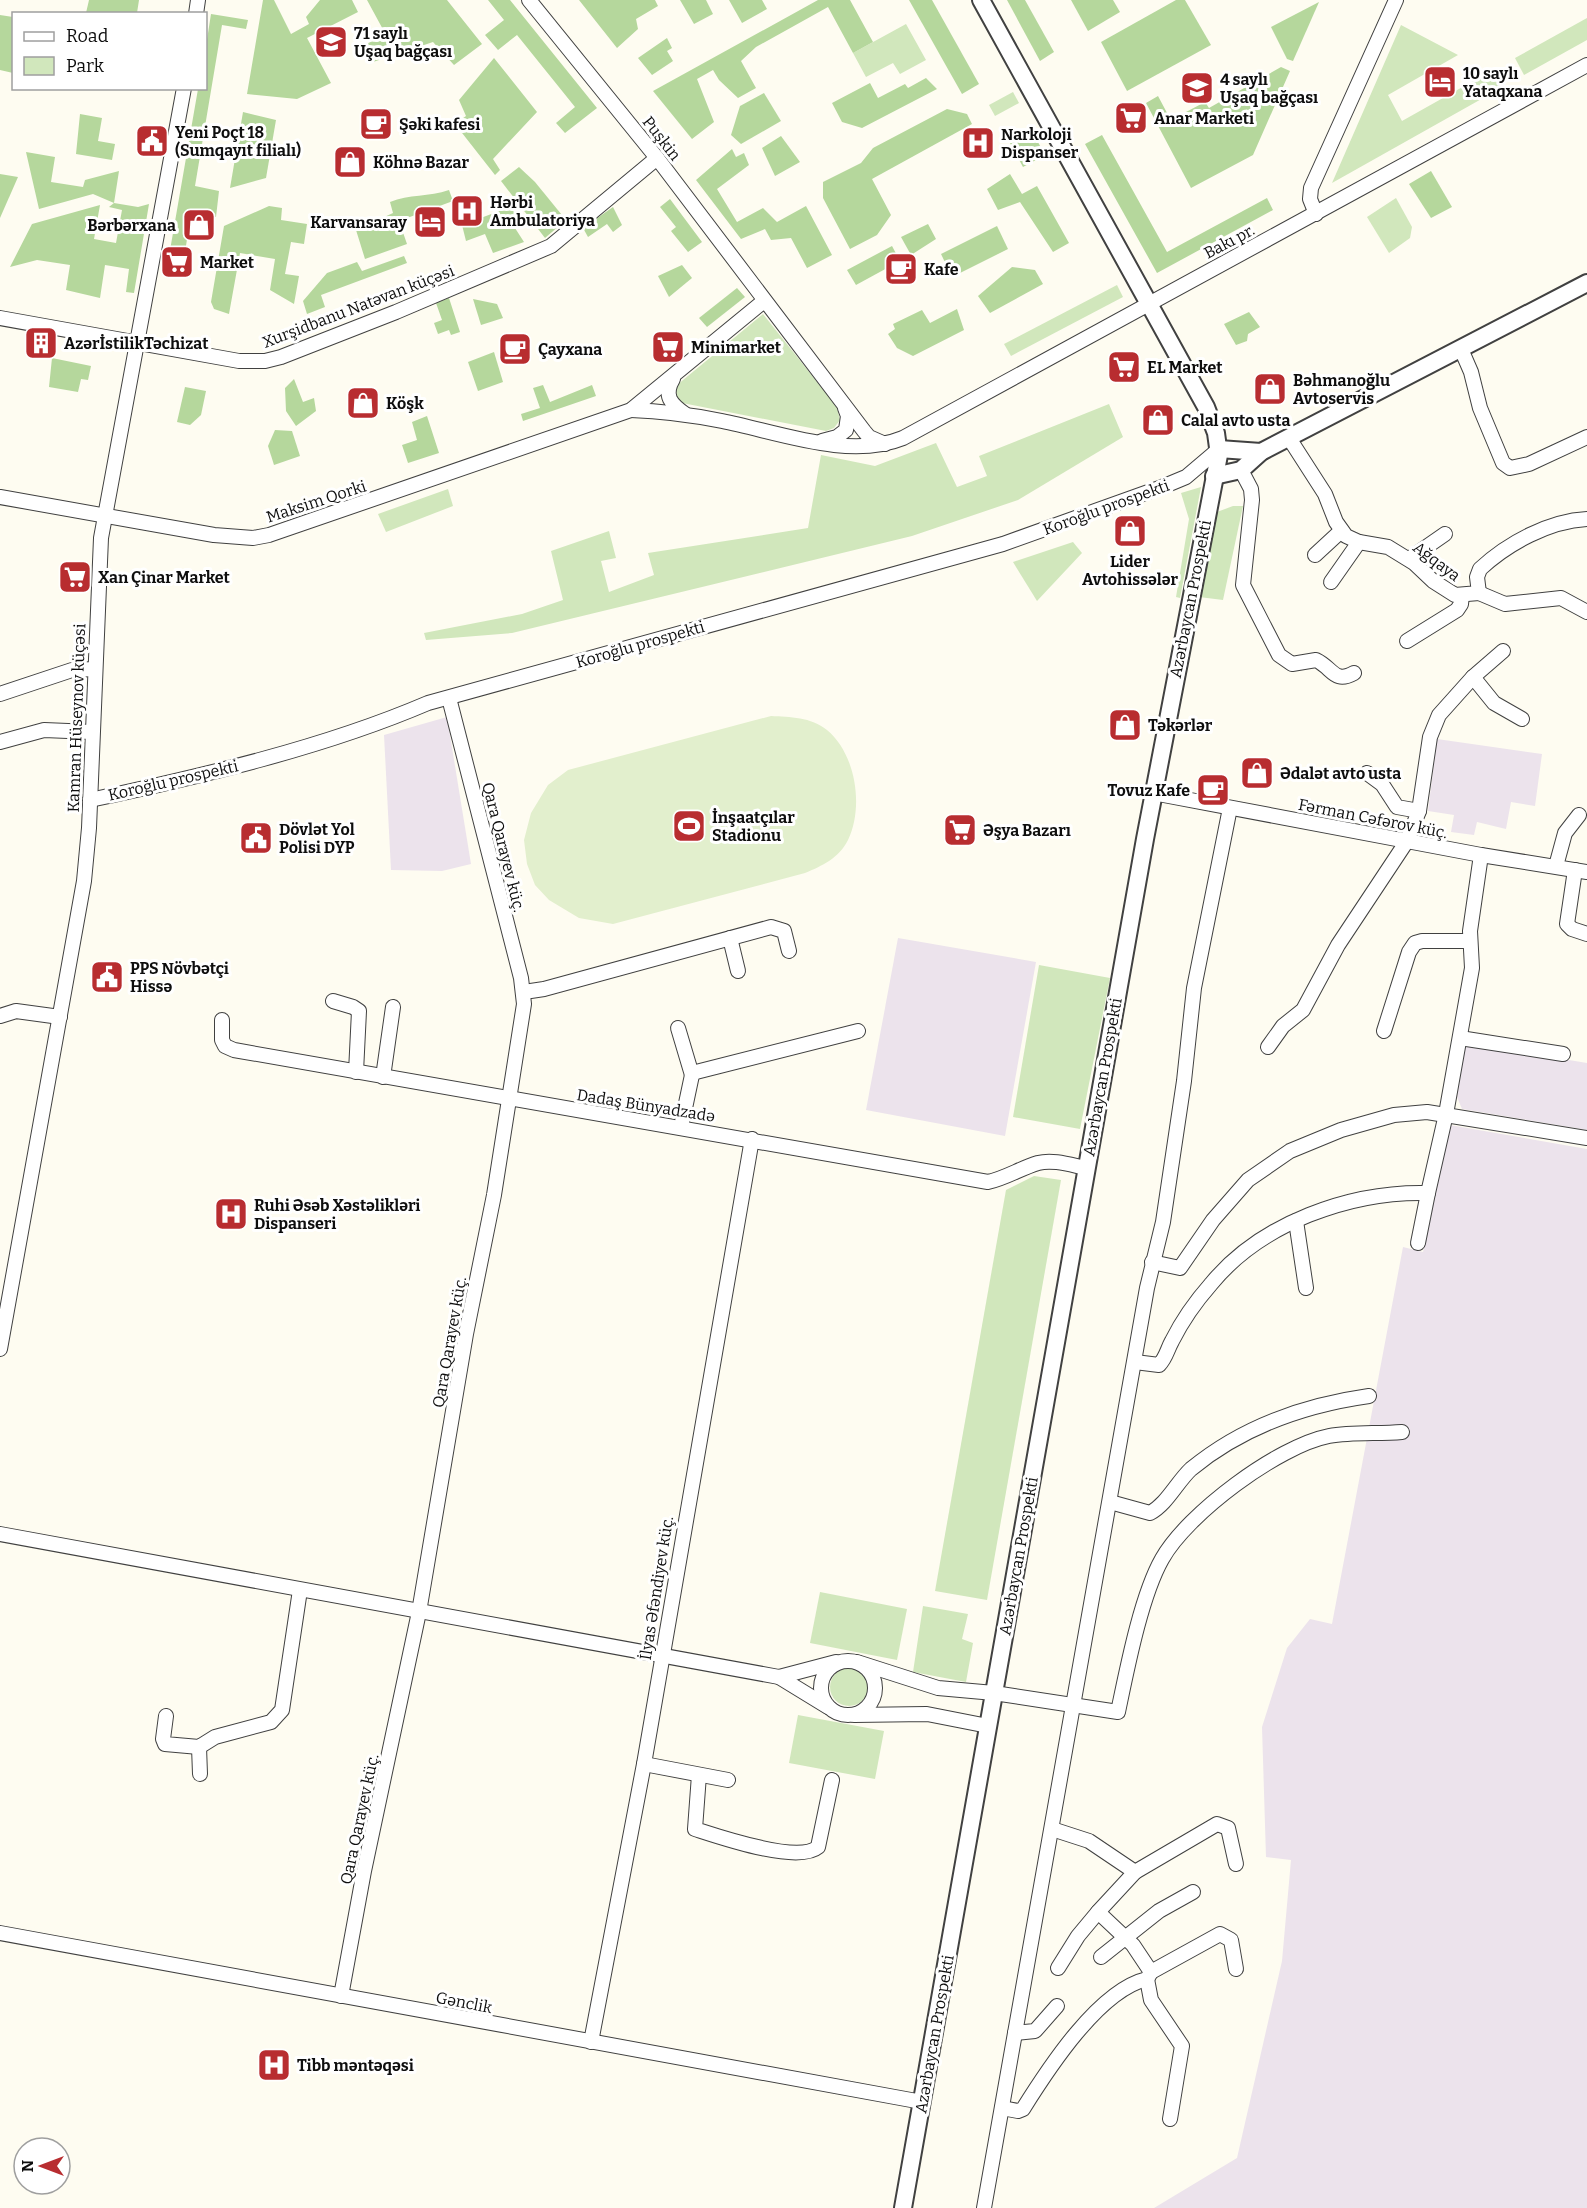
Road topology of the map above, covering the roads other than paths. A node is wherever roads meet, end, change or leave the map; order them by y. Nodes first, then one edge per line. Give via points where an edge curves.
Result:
1 (529, 0) edge
2 (981, 0) edge
3 (1396, 0) edge
4 (1587, 65) edge
5 (184, 90) edge
6 (657, 158) junction
7 (1316, 214) junction
8 (1587, 283) edge
9 (764, 301) junction
10 (1149, 303) junction
11 (0, 318) edge
12 (137, 342) junction
13 (1461, 349) junction
14 (674, 377) junction
15 (844, 403) junction
16 (631, 410) junction
17 (686, 414) junction
18 (1587, 437) edge
19 (1289, 438) junction
20 (820, 442) junction
21 (887, 444) junction
22 (1219, 449) junction
23 (1261, 452) junction
24 (1241, 470) junction
25 (1214, 476) junction
26 (1186, 477) junction
27 (0, 497) edge
28 (105, 515) junction
29 (1587, 519) edge
30 (1341, 531) junction
31 (1444, 534) dead end
32 (1359, 542) junction
33 (1315, 555) dead end
34 (1409, 559) junction
35 (1331, 582) dead end
36 (1479, 593) junction
37 (1462, 595) junction
38 (1587, 612) edge
39 (1407, 641) dead end
40 (1503, 651) dead end
41 (95, 669) junction
42 (1354, 673) dead end
43 (1473, 677) junction
44 (0, 694) edge
45 (449, 698) junction
46 (1522, 719) dead end
47 (92, 732) junction
48 (0, 742) edge
49 (1367, 773) dead end
50 (1153, 793) junction
51 (90, 800) junction
52 (1230, 808) junction
53 (1419, 811) junction
54 (1578, 815) dead end
55 (1407, 841) junction
56 (1481, 855) junction
57 (1556, 866) junction
58 (1581, 871) edge
59 (1587, 934) edge
60 (730, 938) junction
61 (1470, 941) junction
62 (789, 951) dead end
63 (738, 970) dead end
64 (524, 992) junction
65 (333, 1001) dead end
66 (393, 1007) dead end
67 (0, 1016) edge
68 (60, 1017) junction
69 (222, 1020) dead end
70 (678, 1028) dead end
71 (858, 1031) dead end
72 (1384, 1031) dead end
73 (1460, 1038) junction
74 (1268, 1047) dead end
75 (1563, 1054) dead end
76 (356, 1072) junction
77 (692, 1075) junction
78 (383, 1077) junction
79 (509, 1099) junction
80 (1446, 1114) junction
81 (681, 1127) junction
82 (1587, 1138) edge
83 (752, 1139) junction
84 (1086, 1168) junction
85 (1428, 1193) junction
86 (1296, 1221) junction
87 (1418, 1243) dead end
88 (1152, 1262) junction
89 (1306, 1288) dead end
90 (1, 1344) edge
91 (1135, 1362) junction
92 (1369, 1396) dead end
93 (1402, 1432) dead end
94 (1110, 1502) junction
95 (0, 1534) edge
96 (300, 1590) junction
97 (419, 1612) junction
98 (662, 1656) junction
99 (850, 1661) junction
100 (780, 1677) junction
101 (994, 1693) junction
102 (1072, 1706) junction
103 (831, 1709) junction
104 (849, 1715) junction
105 (166, 1716) dead end
106 (988, 1726) junction
107 (199, 1747) junction
108 (644, 1764) junction
109 (200, 1774) dead end
110 (699, 1775) junction
111 (728, 1780) dead end
112 (831, 1780) dead end
113 (1052, 1829) junction
114 (1236, 1864) dead end
115 (1135, 1872) junction
116 (1192, 1892) dead end
117 (1098, 1912) junction
118 (0, 1934) edge
119 (1125, 1937) junction
120 (1101, 1957) dead end
121 (1058, 1968) dead end
122 (1236, 1969) dead end
123 (1149, 1975) junction
124 (341, 1996) junction
125 (1057, 2006) dead end
126 (1016, 2033) junction
127 (591, 2042) junction
128 (922, 2102) junction
129 (1002, 2108) junction
130 (1170, 2120) dead end
131 (903, 2208) edge
132 (984, 2208) edge

1 - 6 street, Puşkin
2 - 10 street, Azərbaycan Prospekti
3 - 7 street via 1311,188 1310,199
4 - 7 street, Bakı pr.
5 - 12 street, Kamran Hüseynov küçəsi
6 - 9 street, Puşkin
6 - 12 street, Xurşidbanu Natəvan küçəsi via 551,246 281,357 250,362
7 - 10 street, Bakı pr.
8 - 13 street
9 - 14 street
9 - 15 street, Puşkin
10 - 21 street, Bakı pr.
10 - 22 street, Azərbaycan Prospekti via 1206,407
11 - 12 street, Xurşidbanu Natəvan küçəsi
12 - 28 street, Kamran Hüseynov küçəsi
13 - 18 street via 1480,408 1503,463 1510,468 1528,464
13 - 19 street
14 - 16 street
14 - 17 street via 669,400
15 - 20 street via 848,416 846,430
15 - 21 street, Puşkin via 869,437
16 - 17 street
16 - 28 street, Maksim Qorki via 270,535 214,535
17 - 20 street
19 - 23 street
19 - 30 street via 1325,494
20 - 21 street via 847,447
22 - 23 street
22 - 25 street, Azərbaycan Prospekti
22 - 26 street
23 - 24 street
24 - 25 street
24 - 42 street via 1252,500 1243,585 1279,655 1292,664 1316,660 1339,677
25 - 26 street
25 - 50 street, Azərbaycan Prospekti
26 - 45 street, Koroğlu prospekti via 1112,507 1003,543
27 - 28 street, Maksim Qorki
28 - 41 street, Kamran Hüseynov küçəsi via 99,559
29 - 36 street, Ağqaya via 1556,523 1486,564 1478,577
30 - 32 street, Ağqaya
30 - 33 street
31 - 34 street
32 - 34 street, Ağqaya via 1388,547
32 - 35 street
34 - 37 street, Ağqaya via 1433,581 1455,595
36 - 37 street, Ağqaya
36 - 38 street via 1505,604 1561,598
37 - 39 street via 1457,610
40 - 43 street
41 - 44 street via 72,670
41 - 47 street, Kamran Hüseynov küçəsi
43 - 46 street via 1494,703
43 - 53 street via 1433,726
45 - 51 street, Koroğlu prospekti via 385,722 202,776
45 - 64 street, Qara Qarayev küç.
47 - 48 street via 44,730
47 - 51 street, Kamran Hüseynov küçəsi
49 - 53 street via 1382,784 1397,807
50 - 52 street, Fərman Cəfərov küç.
50 - 84 street, Azərbaycan Prospekti
51 - 68 street, Kamran Hüseynov küçəsi via 84,881
52 - 55 street, Fərman Cəfərov küç.
52 - 88 street via 1194,988 1170,1183
53 - 55 street
54 - 57 street via 1565,833
55 - 56 street, Fərman Cəfərov küç.
55 - 74 street via 1338,945 1303,1010 1282,1026
56 - 57 street, Fərman Cəfərov küç.
56 - 61 street
57 - 58 street, Fərman Cəfərov küç.
58 - 59 street via 1566,915 1572,929
60 - 62 street via 780,928
60 - 63 street
60 - 64 street
61 - 72 street via 1415,943
61 - 73 street via 1472,968
64 - 79 street, Qara Qarayev küç.
65 - 76 street via 359,1011
66 - 78 street
67 - 68 street via 16,1011
68 - 90 street, Kamran Hüseynov küçəsi
69 - 76 street, Dadaş Bünyadzadə via 222,1040 234,1050
70 - 77 street
71 - 77 street via 702,1069
73 - 75 street
73 - 80 street
76 - 78 street, Dadaş Bünyadzadə
77 - 81 street
78 - 79 street, Dadaş Bünyadzadə
79 - 81 street, Dadaş Bünyadzadə
79 - 97 street, Qara Qarayev küç.
80 - 82 street
80 - 85 street
80 - 88 street via 1394,1115 1341,1130 1290,1151 1248,1180 1231,1198 1180,1268
81 - 83 street, Dadaş Bünyadzadə
83 - 84 street, Dadaş Bünyadzadə via 988,1182 1039,1162
83 - 98 street, İlyas Əfəndiyev küç.
84 - 101 street, Azərbaycan Prospekti
85 - 86 street via 1377,1195 1342,1202
85 - 87 street
86 - 89 street
86 - 91 street via 1229,1264 1191,1310 1159,1365
88 - 91 street
91 - 94 street
92 - 94 street via 1317,1406 1253,1430 1197,1465 1150,1513
93 - 102 street via 1330,1436 1311,1441 1219,1497 1172,1542 1161,1561 1148,1595 1118,1712
94 - 102 street
95 - 96 street
96 - 97 street
96 - 107 street via 278,1717 207,1740
97 - 98 street
97 - 124 street, Qara Qarayev küç.
98 - 100 street
98 - 108 street, İlyas Əfəndiyev küç.
99 - 100 street
99 - 101 street via 922,1684
99 - 103 street via 827,1670 822,1681 821,1694
99 - 104 street via 871,1673 875,1691 867,1708
100 - 103 street
101 - 102 street
101 - 106 street, Azərbaycan Prospekti
102 - 113 street
103 - 104 street
104 - 106 street via 927,1714
105 - 107 street via 165,1744
106 - 128 street, Azərbaycan Prospekti
107 - 109 street
108 - 110 street
108 - 127 street, İlyas Əfəndiyev küç.
110 - 111 street
110 - 112 street via 695,1829 732,1842 803,1855 818,1847
113 - 115 street via 1089,1841
113 - 126 street
114 - 115 street via 1228,1828 1217,1824
115 - 117 street
116 - 119 street
117 - 119 street
117 - 121 street
118 - 124 street, Gənclik
119 - 120 street
119 - 123 street
122 - 123 street via 1231,1940 1220,1934
123 - 129 street via 1127,1986 1099,2009 1052,2062 1023,2109
123 - 130 street via 1151,2000 1182,2046
124 - 127 street, Gənclik
125 - 126 street via 1035,2031
126 - 129 street
127 - 128 street, Gənclik
128 - 131 street, Azərbaycan Prospekti
129 - 132 street

